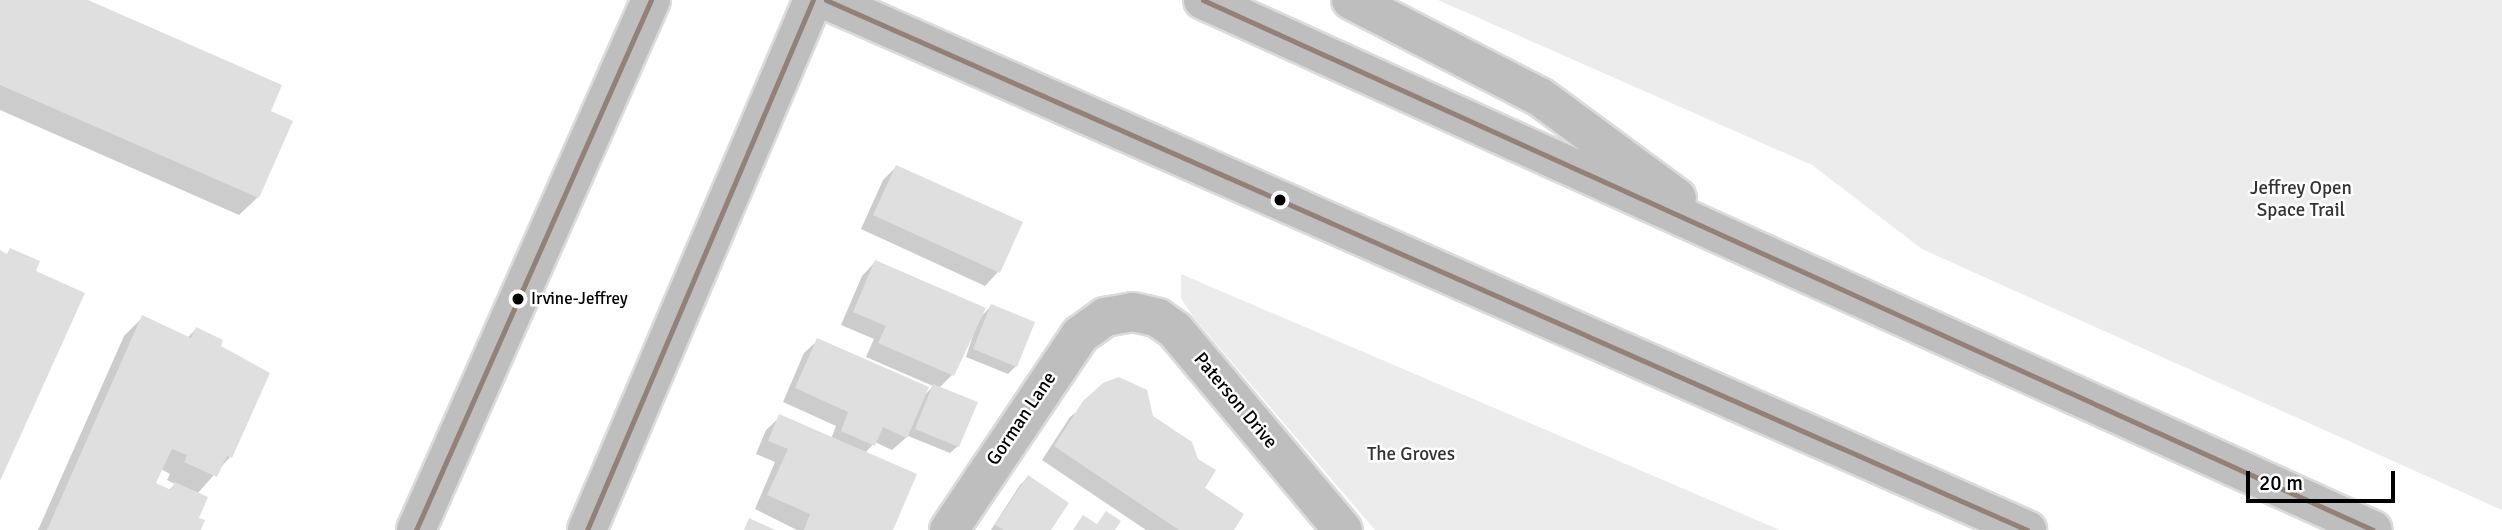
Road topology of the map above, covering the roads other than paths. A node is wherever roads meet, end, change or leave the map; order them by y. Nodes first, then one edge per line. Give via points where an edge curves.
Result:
1 (651, 0) edge
2 (813, 0) edge
3 (826, 0) edge
4 (1203, 0) edge
5 (1351, 0) edge
6 (1732, 239) junction
7 (1105, 317) joint
8 (416, 530) edge
9 (587, 530) edge
10 (949, 530) edge
11 (1343, 530) edge
12 (2027, 530) edge
13 (2373, 530) edge

1 - 8 main road
2 - 9 main road
3 - 12 main road
4 - 6 main road
5 - 6 main road via 1540,97
6 - 13 main road
7 - 10 main road, Gorman Lane via 1080,335
7 - 11 main road, Paterson Drive via 1133,312 1158,318 1175,330

